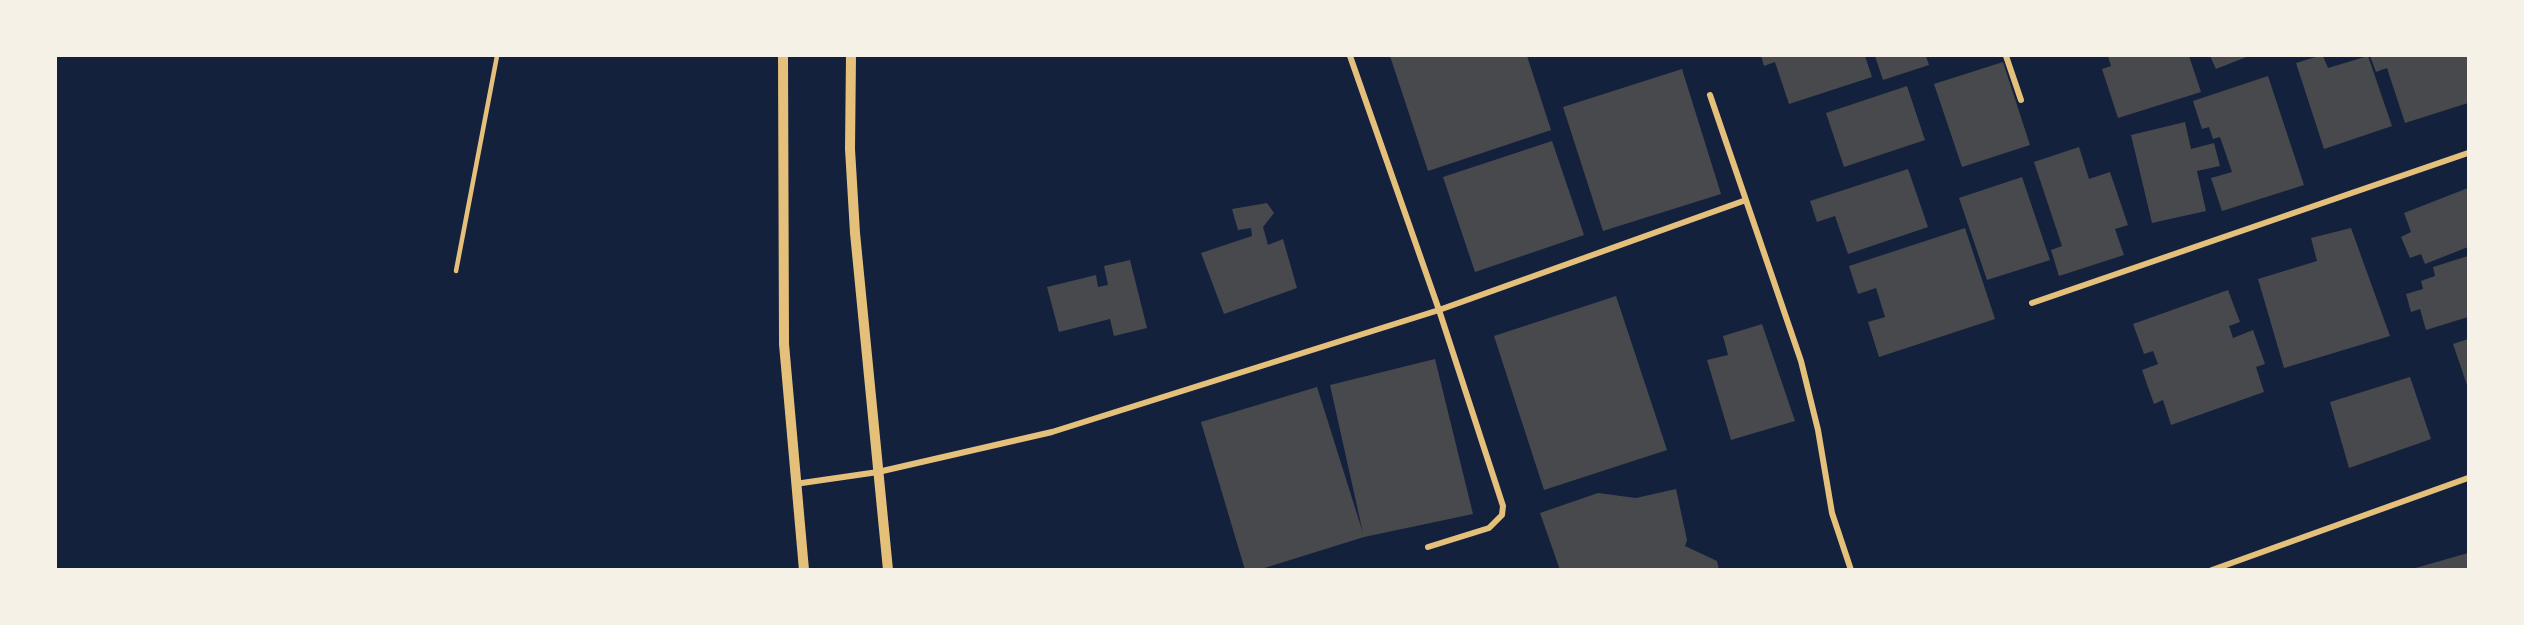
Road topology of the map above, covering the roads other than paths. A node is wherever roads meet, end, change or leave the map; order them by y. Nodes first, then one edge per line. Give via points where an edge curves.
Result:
1 (498, 56) edge
2 (783, 56) edge
3 (851, 56) edge
4 (1350, 56) edge
5 (2006, 56) edge
6 (1710, 95) dead end
7 (2021, 100) dead end
8 (2469, 153) edge
9 (1746, 201) junction
10 (456, 270) dead end
11 (2032, 303) dead end
12 (1439, 310) junction
13 (878, 472) junction
14 (2469, 478) edge
15 (795, 484) junction
16 (1428, 547) dead end
17 (804, 570) edge
18 (888, 570) edge
19 (1851, 570) edge
20 (2212, 570) edge

1 - 10 lane
2 - 15 street via 784,333
3 - 13 street via 850,149 855,233
4 - 12 street
5 - 7 street
6 - 9 street
8 - 11 street
9 - 12 street
9 - 19 street via 1808,384 1832,513
12 - 13 street via 1052,432
12 - 16 street via 1503,506 1502,515 1489,528
13 - 15 street
13 - 18 street
14 - 20 street
15 - 17 street

